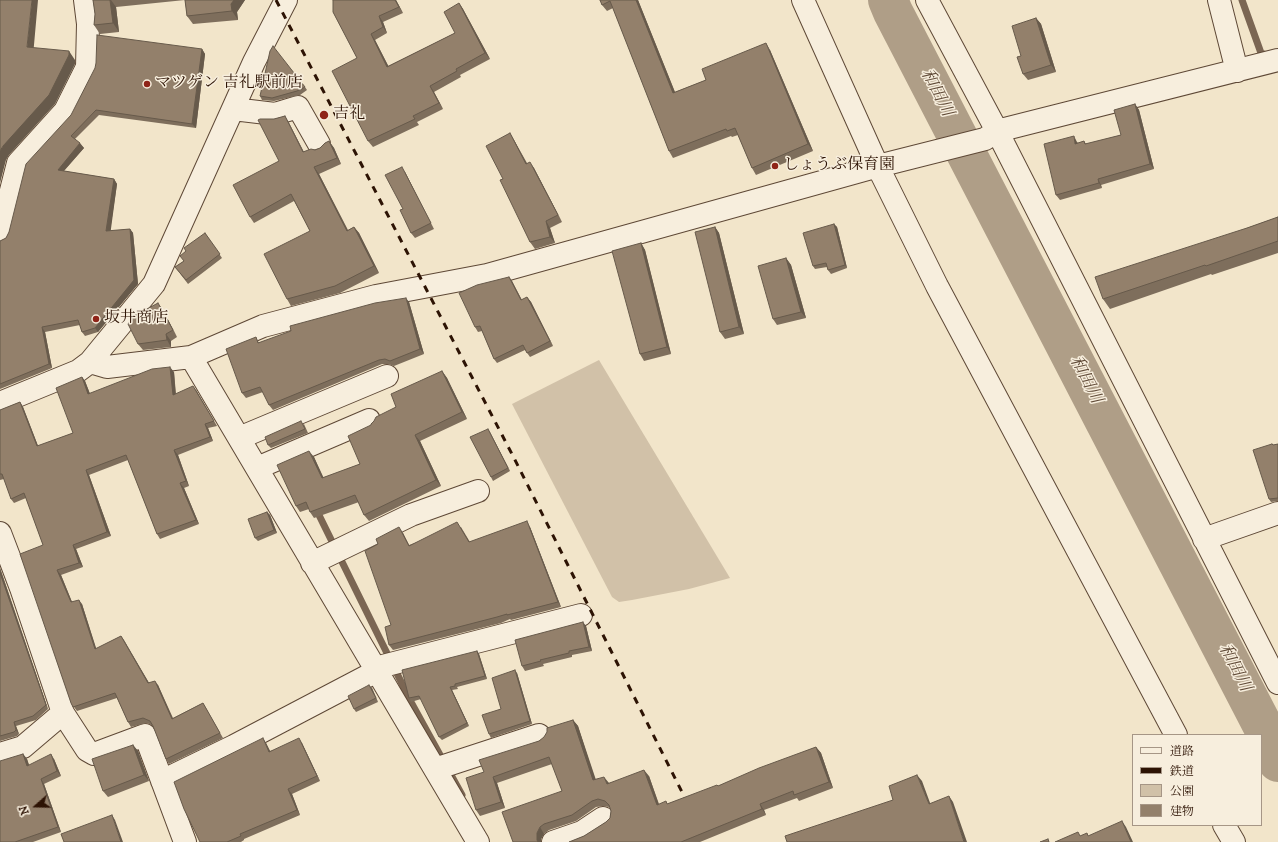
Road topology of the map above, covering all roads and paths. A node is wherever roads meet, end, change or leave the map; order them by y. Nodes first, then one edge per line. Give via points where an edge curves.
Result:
1 (85, 0) edge
2 (286, 0) edge
3 (803, 0) edge
4 (927, 0) edge
5 (1219, 0) edge
6 (1278, 60) edge
7 (1237, 71) junction
8 (233, 108) junction
9 (991, 135) junction
10 (319, 144) dead end
11 (882, 165) junction
12 (0, 234) edge
13 (191, 357) junction
14 (90, 362) junction
15 (387, 376) dead end
16 (0, 403) edge
17 (369, 420) dead end
18 (239, 438) junction
19 (256, 468) junction
20 (478, 491) dead end
21 (1278, 513) edge
22 (0, 533) edge
23 (1204, 539) junction
24 (4, 555) edge
25 (312, 563) junction
26 (581, 615) dead end
27 (376, 669) junction
28 (1278, 683) edge
29 (63, 713) junction
30 (1175, 734) edge
31 (539, 735) dead end
32 (0, 754) edge
33 (435, 769) junction
34 (162, 781) junction
35 (603, 818) dead end
36 (1225, 826) edge
37 (185, 842) edge
38 (478, 842) edge
39 (553, 842) edge
40 (1234, 842) edge

1 - 12 street via 88,24 87,68 65,111 18,163
2 - 8 street
3 - 11 street
4 - 9 street
5 - 7 street
6 - 7 street
7 - 9 street
8 - 10 street via 275,114 298,107
8 - 14 street via 154,284
9 - 11 street
9 - 23 street
11 - 13 street via 487,275 376,296 264,326
11 - 30 street via 941,293
13 - 14 street via 107,367
13 - 18 street
14 - 16 street via 78,371
15 - 18 street
17 - 19 street
18 - 19 street
19 - 25 street
20 - 25 street via 411,515
21 - 23 street
22 - 24 street
23 - 28 street
24 - 29 street via 22,588
25 - 27 street
26 - 27 street
27 - 33 street
27 - 34 street via 234,746
29 - 32 street via 23,747
29 - 34 street via 87,750 94,754 145,735
31 - 33 street
33 - 38 street
34 - 37 street
35 - 39 street via 582,832
36 - 40 street

